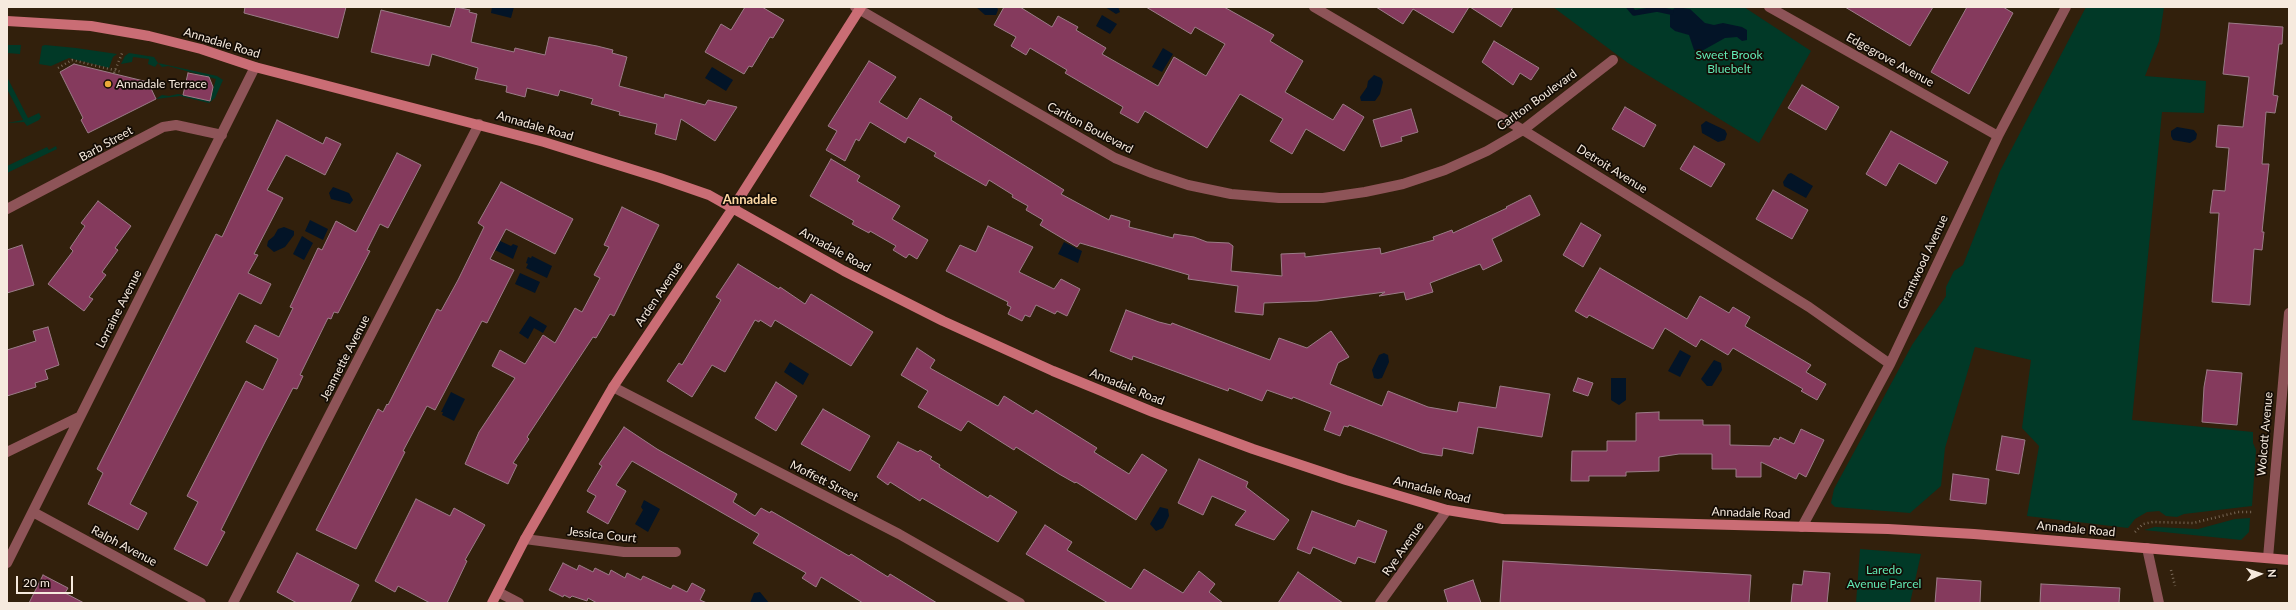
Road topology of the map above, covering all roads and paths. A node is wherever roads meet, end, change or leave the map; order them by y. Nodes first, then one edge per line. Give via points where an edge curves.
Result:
1 (1314, 7) edge
2 (1769, 7) edge
3 (2066, 7) edge
4 (858, 8) edge
5 (7, 21) edge
6 (123, 51) dead end
7 (1613, 60) dead end
8 (255, 67) junction
9 (58, 68) dead end
10 (114, 72) junction
11 (122, 72) dead end
12 (479, 124) junction
13 (1523, 130) junction
14 (222, 135) junction
15 (1998, 136) junction
16 (733, 208) junction
17 (7, 209) edge
18 (2289, 313) edge
19 (1890, 364) junction
20 (614, 387) junction
21 (79, 417) junction
22 (7, 452) edge
23 (1446, 510) junction
24 (33, 512) junction
25 (2254, 512) dead end
26 (1802, 527) junction
27 (2135, 532) dead end
28 (525, 538) junction
29 (2147, 548) junction
30 (676, 552) dead end
31 (2268, 558) junction
32 (2289, 560) edge
33 (7, 563) edge
34 (2171, 570) dead end
35 (2175, 586) dead end
36 (498, 592) junction
37 (202, 603) edge
38 (233, 603) edge
39 (492, 603) edge
40 (519, 603) edge
41 (1020, 603) edge
42 (1380, 603) edge
43 (2159, 603) edge

1 - 13 street, Detroit Avenue
2 - 15 street, Edgegrove Avenue
3 - 15 street, Grantwood Avenue
4 - 13 street, Carlton Boulevard via 1114,158 1188,185 1231,194 1323,198 1403,184 1445,170 1487,151
4 - 16 street, Arden Avenue
5 - 8 street, Annadale Road via 91,26 149,36 202,49
6 - 10 path
7 - 13 street, Carlton Boulevard
8 - 12 street, Annadale Road
8 - 14 street, Lorraine Avenue
9 - 10 path via 72,60
10 - 11 path
12 - 16 street, Annadale Road via 660,178 709,195
12 - 38 street, Jeannette Avenue
13 - 19 street, Detroit Avenue via 1810,307
14 - 17 street, Barb Street via 176,125 163,127
14 - 21 street, Lorraine Avenue
15 - 19 street, Grantwood Avenue
16 - 20 street, Arden Avenue
16 - 23 street, Annadale Road via 851,274 1053,371 1253,449
18 - 31 street, Wolcott Avenue
19 - 26 street, Grantwood Avenue
20 - 28 street, Arden Avenue
20 - 41 street, Moffett Street via 899,534
21 - 22 street
21 - 24 street, Lorraine Avenue
23 - 26 street, Annadale Road via 1503,519
23 - 42 street, Rye Avenue
24 - 33 street, Lorraine Avenue
24 - 37 street, Ralph Avenue
25 - 27 path via 2238,512 2193,523 2152,522 2139,526
26 - 29 street, Annadale Road via 1974,534
28 - 30 street, Jessica Court via 624,552
28 - 36 street, Arden Avenue
29 - 31 street, Annadale Road
29 - 43 street
31 - 32 street, Annadale Road
34 - 35 path
36 - 39 street, Arden Avenue
36 - 40 street

